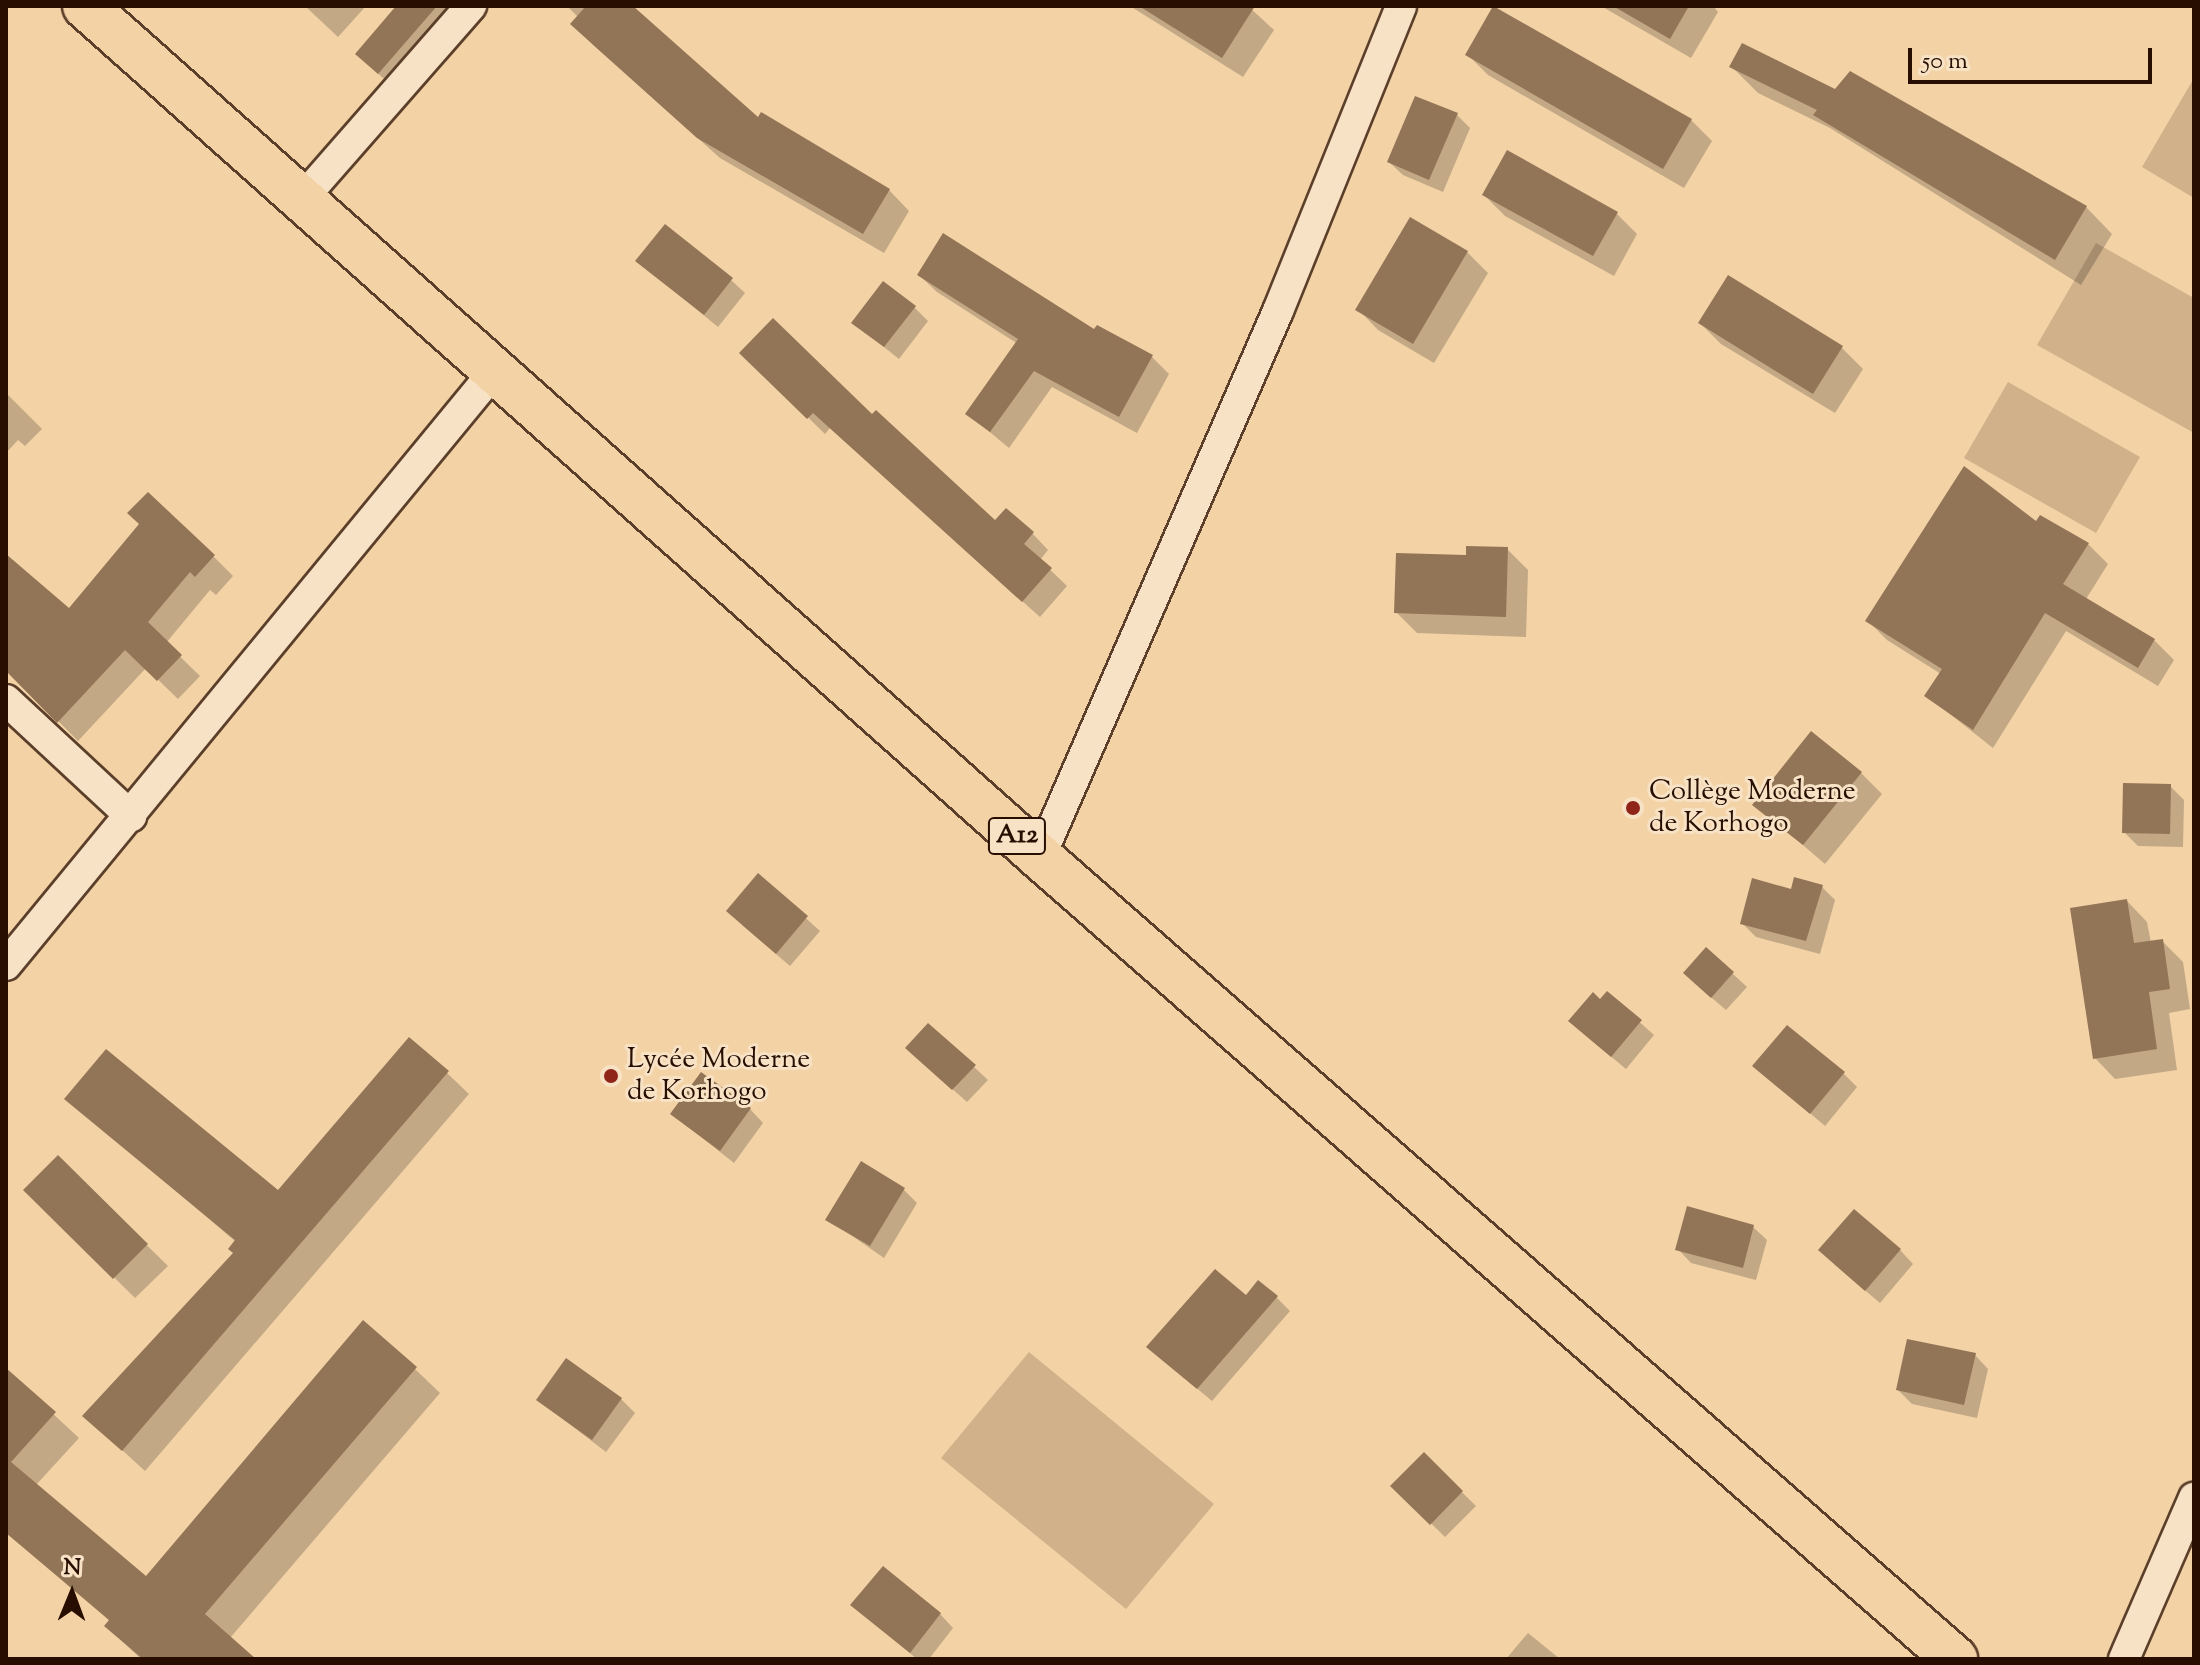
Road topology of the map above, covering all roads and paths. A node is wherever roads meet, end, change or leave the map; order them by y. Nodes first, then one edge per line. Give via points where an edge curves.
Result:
1 (85, 6) edge
2 (471, 6) edge
3 (1401, 6) edge
4 (302, 199) junction
5 (496, 369) junction
6 (6, 700) edge
7 (131, 816) junction
8 (1040, 857) junction
9 (6, 965) edge
10 (2194, 1498) edge
11 (1955, 1659) edge
12 (2124, 1659) edge

1 - 4 main road, A12
2 - 4 street
3 - 8 street via 1278,311
4 - 5 main road, A12
5 - 7 street
5 - 8 main road, A12
6 - 7 street
7 - 9 street
8 - 11 main road, A12
10 - 12 street

